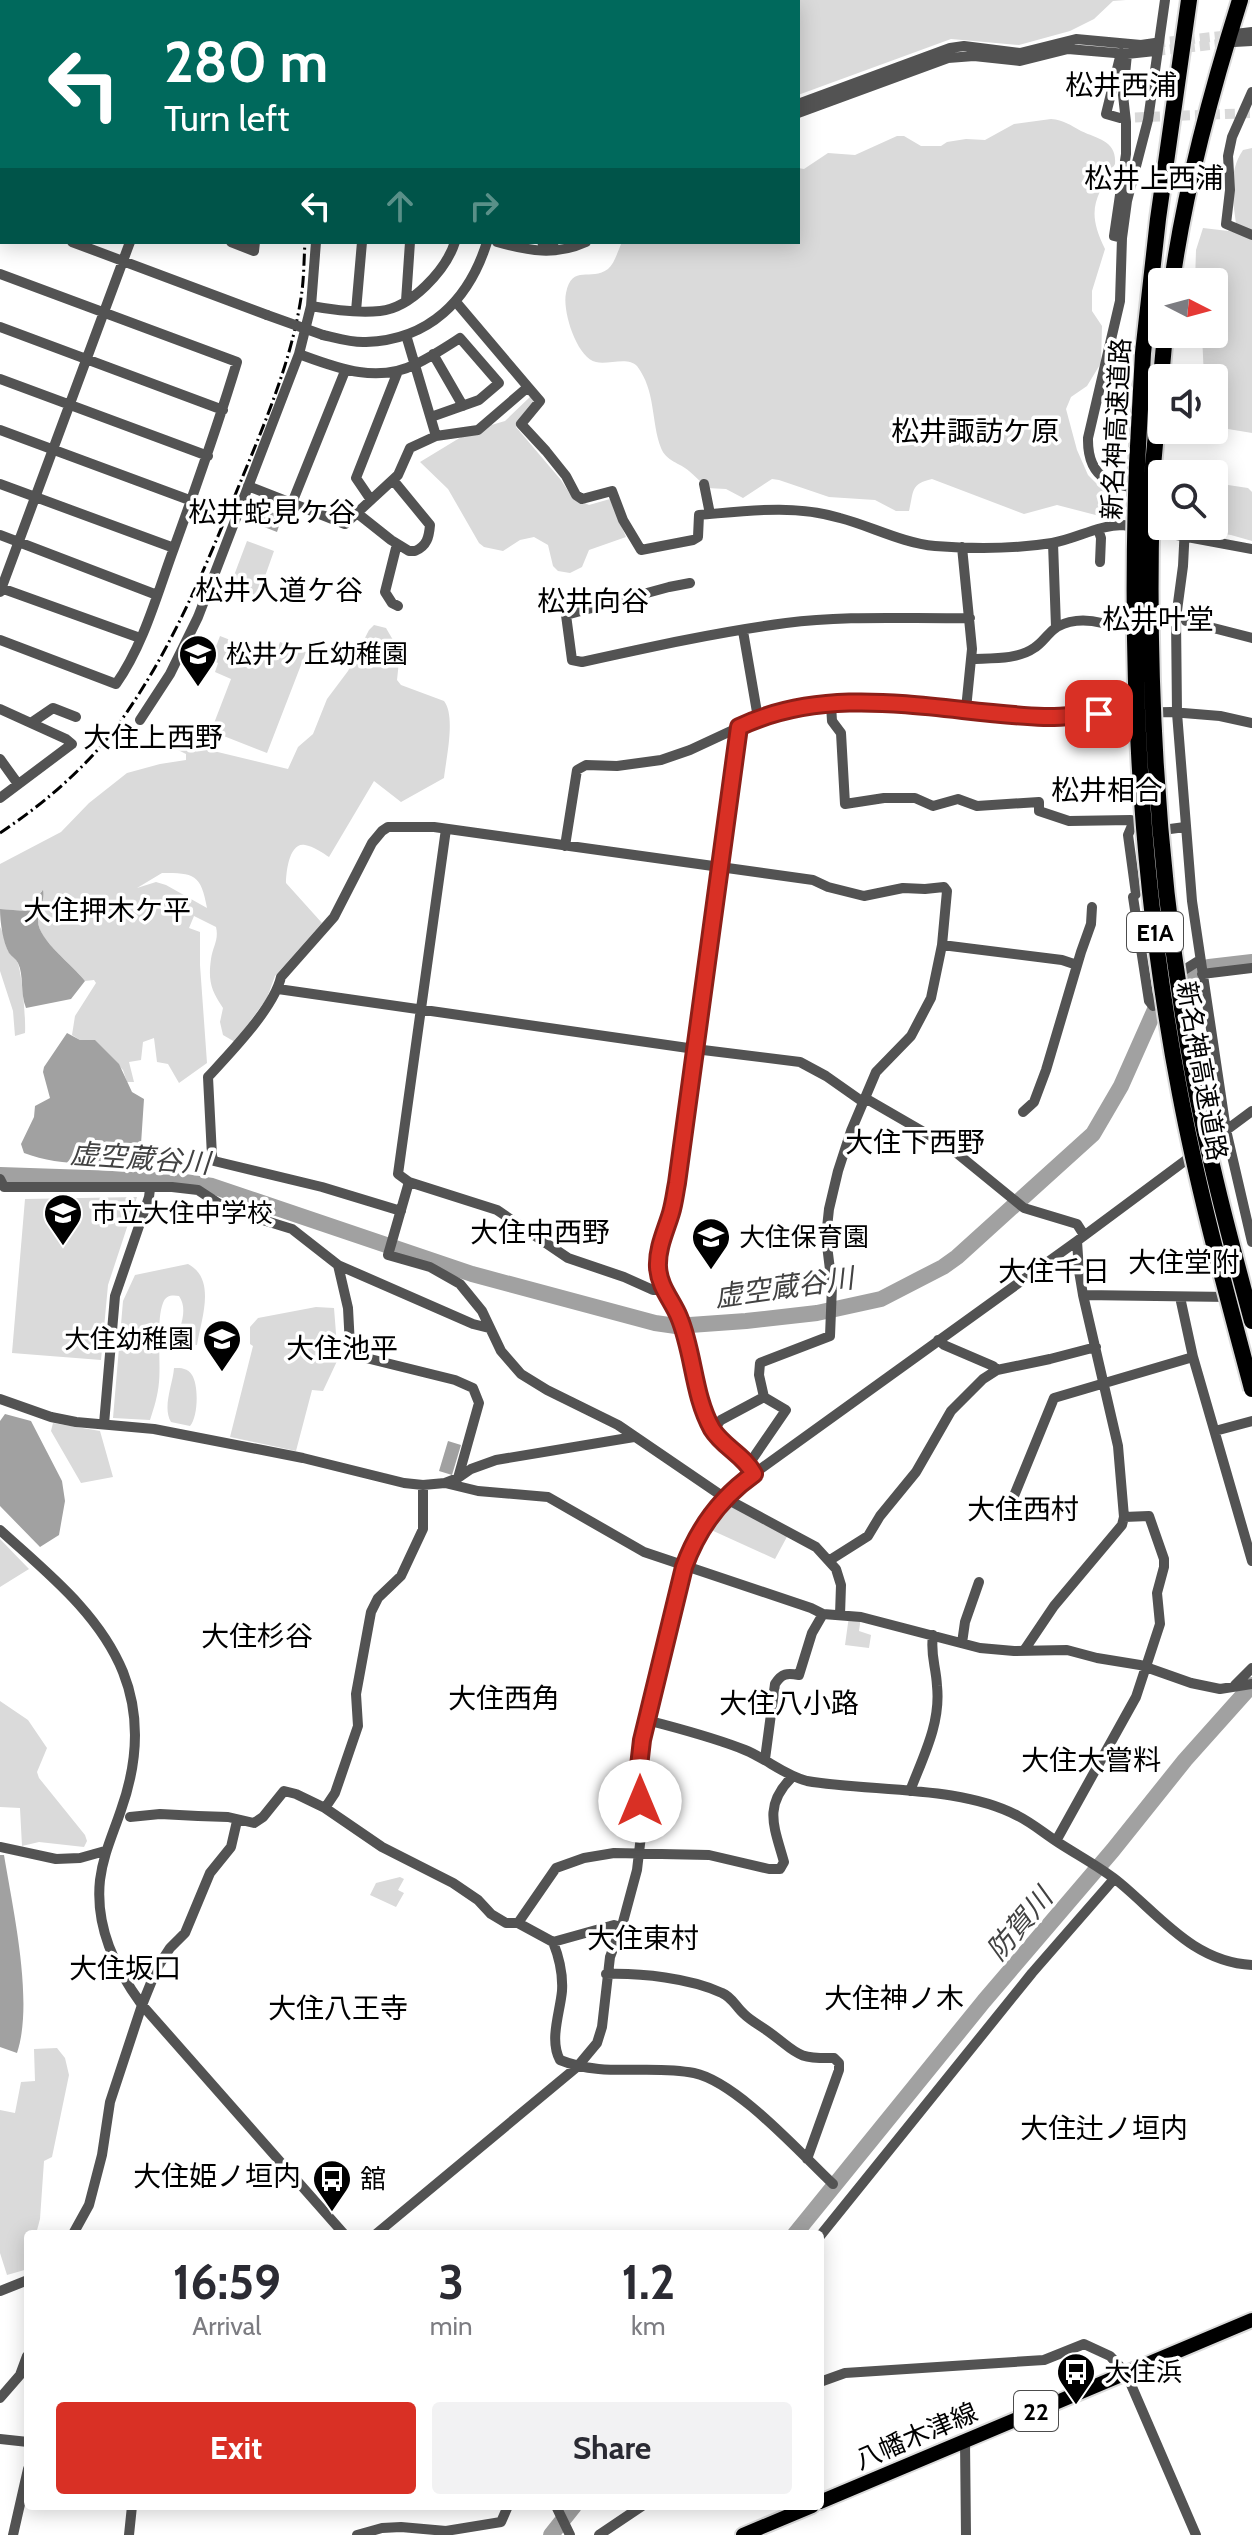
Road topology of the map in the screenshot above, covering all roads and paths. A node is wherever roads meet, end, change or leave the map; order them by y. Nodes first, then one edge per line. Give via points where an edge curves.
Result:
1 (1165, 0) edge
2 (1189, 0) edge
3 (1240, 0) edge
4 (1252, 32) edge
5 (1252, 41) edge
6 (1124, 53) junction
7 (1252, 92) edge
8 (800, 103) edge
9 (800, 112) edge
10 (1120, 118) dead end
11 (1252, 235) edge
12 (1122, 238) junction
13 (77, 244) edge
14 (129, 244) edge
15 (236, 244) edge
16 (255, 244) edge
17 (316, 244) edge
18 (362, 244) edge
19 (410, 244) edge
20 (454, 244) edge
21 (486, 244) edge
22 (506, 244) edge
23 (581, 244) edge
24 (123, 261) junction
25 (1174, 268) edge
26 (0, 274) edge
27 (406, 301) junction
28 (456, 302) junction
29 (311, 306) junction
30 (356, 311) junction
31 (104, 313) junction
32 (0, 327) edge
33 (406, 335) junction
34 (1163, 348) edge
35 (299, 354) junction
36 (433, 354) junction
37 (87, 359) junction
38 (415, 365) junction
39 (345, 371) junction
40 (398, 371) junction
41 (0, 379) edge
42 (528, 387) junction
43 (70, 405) junction
44 (463, 406) junction
45 (223, 410) junction
46 (431, 417) junction
47 (0, 430) edge
48 (436, 436) junction
49 (53, 449) junction
50 (208, 456) junction
51 (1145, 466) junction
52 (393, 480) junction
53 (0, 484) edge
54 (704, 484) dead end
55 (248, 486) junction
56 (1148, 489) edge
57 (36, 497) junction
58 (371, 500) junction
59 (192, 501) junction
60 (292, 503) junction
61 (357, 513) junction
62 (710, 514) junction
63 (1148, 527) edge
64 (1098, 529) junction
65 (0, 535) edge
66 (1184, 540) edge
67 (1218, 540) edge
68 (18, 542) junction
69 (1053, 543) junction
70 (397, 544) junction
71 (962, 547) junction
72 (174, 548) junction
73 (1252, 549) edge
74 (1100, 562) dead end
75 (690, 583) dead end
76 (1, 590) edge
77 (157, 595) junction
78 (398, 606) dead end
79 (970, 618) junction
80 (1186, 621) dead end
81 (1102, 623) dead end
82 (1056, 627) junction
83 (743, 631) junction
84 (140, 638) junction
85 (1252, 638) edge
86 (0, 640) edge
87 (971, 659) junction
88 (831, 705) junction
89 (0, 709) edge
90 (966, 709) junction
91 (1177, 713) junction
92 (76, 717) dead end
93 (758, 718) junction
94 (140, 720) dead end
95 (31, 723) junction
96 (1252, 723) edge
97 (739, 727) junction
98 (0, 759) edge
99 (18, 784) junction
100 (0, 798) edge
101 (1134, 821) junction
102 (1185, 827) junction
103 (446, 829) junction
104 (565, 846) junction
105 (721, 868) junction
106 (1159, 874) dead end
107 (1134, 877) junction
108 (1092, 907) dead end
109 (942, 945) junction
110 (1200, 960) junction
111 (1077, 965) junction
112 (1252, 968) edge
113 (1202, 974) junction
114 (278, 989) junction
115 (421, 1010) junction
116 (695, 1049) junction
117 (864, 1100) junction
118 (1252, 1111) edge
119 (1023, 1112) dead end
120 (1226, 1130) junction
121 (0, 1179) edge
122 (409, 1182) junction
123 (150, 1189) junction
124 (401, 1211) junction
125 (1081, 1238) junction
126 (1252, 1242) edge
127 (338, 1265) junction
128 (664, 1290) junction
129 (1083, 1295) junction
130 (1252, 1296) edge
131 (1180, 1297) junction
132 (1252, 1321) edge
133 (489, 1328) junction
134 (938, 1340) junction
135 (1096, 1347) junction
136 (1193, 1357) junction
137 (997, 1370) junction
138 (1105, 1382) junction
139 (1252, 1389) edge
140 (764, 1397) junction
141 (0, 1399) edge
142 (1252, 1421) edge
143 (104, 1424) junction
144 (713, 1430) junction
145 (1215, 1431) junction
146 (634, 1437) junction
147 (751, 1469) junction
148 (458, 1478) junction
149 (445, 1483) junction
150 (423, 1485) junction
151 (725, 1498) junction
152 (1007, 1513) dead end
153 (1124, 1517) junction
154 (0, 1530) edge
155 (830, 1560) junction
156 (1252, 1561) edge
157 (684, 1567) junction
158 (979, 1582) dead end
159 (823, 1614) junction
160 (840, 1615) junction
161 (933, 1635) junction
162 (962, 1643) junction
163 (1025, 1649) junction
164 (1145, 1667) junction
165 (1252, 1668) edge
166 (1252, 1684) edge
167 (1237, 1685) junction
168 (647, 1720) junction
169 (765, 1759) junction
170 (792, 1777) junction
171 (910, 1791) junction
172 (325, 1808) junction
173 (130, 1817) dead end
174 (237, 1821) junction
175 (1056, 1841) junction
176 (0, 1847) edge
177 (105, 1851) junction
178 (640, 1853) junction
179 (1114, 1879) junction
180 (518, 1923) junction
181 (621, 1927) junction
182 (553, 1942) junction
183 (1252, 1965) edge
184 (606, 1974) junction
185 (142, 2005) junction
186 (577, 2067) junction
187 (807, 2159) junction
188 (833, 2184) dead end
189 (75, 2230) edge
190 (340, 2230) edge
191 (381, 2230) edge
192 (824, 2231) edge
193 (24, 2282) edge
194 (0, 2291) edge
195 (1252, 2320) edge
196 (24, 2364) edge
197 (1126, 2373) junction
198 (824, 2381) edge
199 (0, 2398) edge
200 (0, 2439) edge
201 (965, 2441) junction
202 (24, 2442) edge
203 (24, 2487) edge
204 (824, 2500) edge
205 (132, 2510) edge
206 (506, 2510) edge
207 (557, 2510) edge
208 (636, 2510) edge
209 (802, 2510) edge
210 (568, 2532) edge
211 (13, 2535) edge
212 (129, 2535) edge
213 (357, 2535) edge
214 (599, 2535) edge
215 (743, 2535) edge
216 (966, 2535) edge
217 (1196, 2535) edge

1 - 12 street via 1148,120
2 - 51 highway, 新名神高速道路 / E1A via 1143,353
3 - 25 highway via 1196,161
4 - 5 street via 1235,38
6 - 8 street via 1155,47 1076,39 1020,53 950,48
6 - 9 street via 1068,49 1020,61 948,58
6 - 10 street via 1106,114
6 - 12 street via 1126,154 1114,236
7 - 11 street via 1228,156 1226,224
12 - 56 street via 1120,301 1088,453 1101,477 1113,485
13 - 24 street
14 - 24 street
15 - 16 street via 254,251
17 - 29 street
18 - 30 street
19 - 27 street
20 - 27 street via 428,285
21 - 28 street via 480,266
22 - 23 street via 546,253
24 - 31 street
24 - 33 street, bridge via 323,335 364,343
26 - 31 street
27 - 30 street via 382,311
28 - 33 street
28 - 42 street
29 - 30 street
29 - 35 street
31 - 37 street
31 - 45 street via 237,362
32 - 37 street
33 - 38 street
34 - 51 highway, 新名神高速道路 / E1A
35 - 39 street
35 - 55 street
36 - 38 street
36 - 44 street
36 - 44 street via 460,338 499,383
37 - 43 street
37 - 45 street
38 - 40 street
38 - 46 street
39 - 40 street
39 - 60 street
40 - 58 street via 356,478
41 - 43 street
42 - 48 street via 478,430
42 - 62 street via 540,401 521,424 576,495 582,499 612,491 641,550 693,540 698,537 699,515
43 - 49 street
43 - 50 street
44 - 46 street
45 - 50 street
46 - 48 street
47 - 49 street
48 - 52 street via 410,448
49 - 57 street
49 - 59 street
50 - 59 street
51 - 132 highway, 新名神高速道路 / E1A, bridge via 1151,705 1174,959 1216,1186
51 - 139 highway, 新名神高速道路 / E1A, bridge via 1133,616 1144,846 1179,1091 1202,1203
52 - 58 street
52 - 70 street via 430,525 422,548 409,551
53 - 57 street
54 - 62 street
55 - 60 street
55 - 94 street via 198,617
57 - 68 street
57 - 72 street
58 - 61 street
59 - 72 street
60 - 61 street via 345,524
61 - 70 street
62 - 71 street via 805,511 910,541
63 - 64 street
64 - 69 street
64 - 74 street
65 - 68 street
66 - 91 street via 1176,618
67 - 73 street
68 - 76 street
68 - 77 street
69 - 71 street
69 - 82 street
70 - 78 street via 385,592
71 - 79 street
72 - 77 street
75 - 83 street via 566,615 572,660
76 - 84 street
77 - 84 street
79 - 83 street via 817,620
79 - 87 street
80 - 85 street
81 - 82 street via 1089,620
82 - 87 street via 1033,649
83 - 93 street
84 - 86 street via 116,684
87 - 90 street
88 - 90 street via 861,701
88 - 93 street
88 - 101 street via 832,721 841,733 845,804 884,798 915,798 933,806 958,799 977,806 1039,802 1039,811 1069,821
89 - 95 street
90 - 91 street via 1046,717
91 - 96 street
91 - 102 street
92 - 95 street via 53,708
93 - 97 street
95 - 99 street via 72,744
97 - 104 street via 661,760 577,770
97 - 105 street
98 - 99 street
99 - 100 street
101 - 102 street
101 - 107 street via 1128,835
102 - 110 street
103 - 104 street
103 - 114 street via 382,831 334,917 281,977
103 - 115 street
104 - 105 street
105 - 109 street via 813,880 864,896 944,887
105 - 116 street
106 - 107 street
107 - 110 street via 1153,1006 1168,980
108 - 111 street
109 - 111 street
109 - 117 street via 931,998 911,1036 876,1072
110 - 113 street
111 - 119 street via 1046,1070 1034,1102
112 - 113 street
113 - 120 street
114 - 115 street
114 - 124 street via 208,1077 214,1161
115 - 116 street
115 - 122 street via 398,1174
116 - 117 street via 800,1062
116 - 128 street via 672,1212 660,1246
117 - 125 street via 948,1146 1024,1208 1077,1224
117 - 140 street via 829,1209 830,1336 760,1363
118 - 120 street
120 - 125 street
120 - 126 street
121 - 123 street via 4,1187
122 - 124 street
122 - 128 street via 497,1210 568,1258
123 - 127 street via 198,1190 227,1209 292,1229
123 - 143 street via 115,1296
124 - 133 street via 388,1255 430,1267 460,1284
125 - 129 street
125 - 134 street
127 - 133 street
127 - 148 street via 350,1346 358,1356 473,1388 479,1403
128 - 144 street via 679,1318
129 - 131 street
129 - 135 street
130 - 131 street
131 - 136 street
133 - 146 street via 521,1374
134 - 137 street
134 - 147 street
135 - 137 street
135 - 138 street
136 - 138 street
136 - 145 street
137 - 155 street via 951,1411 916,1472 868,1536
138 - 152 street via 1054,1398
138 - 153 street
140 - 144 street via 721,1420
140 - 147 street via 786,1410
141 - 143 street via 51,1417
142 - 145 street
143 - 150 street via 154,1429
144 - 147 street
145 - 156 street
146 - 148 street via 496,1460
146 - 151 street
147 - 151 street
148 - 149 street
149 - 150 street
149 - 157 street via 548,1497 644,1552
150 - 172 street via 423,1529 401,1576 371,1612 356,1694 358,1726
151 - 155 street via 816,1547
151 - 157 street via 693,1541
153 - 163 street
153 - 164 street via 1149,1516 1164,1559 1157,1593 1160,1624
154 - 177 street via 82,1606 123,1671 136,1748 122,1810
155 - 160 street via 841,1585
157 - 159 street
157 - 168 street
158 - 162 street
159 - 160 street
159 - 169 street via 799,1675 787,1673 775,1684
160 - 161 street
161 - 162 street
161 - 171 street via 933,1735
162 - 163 street
163 - 164 street via 1067,1650
164 - 167 street via 1220,1689
164 - 175 street via 1136,1697
165 - 167 street
166 - 167 street
168 - 169 street
168 - 178 street via 638,1775
169 - 170 street
170 - 171 street
170 - 178 street via 773,1805 784,1862 780,1869 709,1855
171 - 175 street via 987,1805 1016,1815
172 - 174 street via 284,1791 254,1823
172 - 180 street via 382,1847 453,1883 506,1923
173 - 174 street via 160,1814
174 - 185 street via 231,1847 210,1873 185,1933 157,1968
175 - 179 street
176 - 177 street via 56,1859
177 - 185 street via 99,1902 104,1935
178 - 180 street via 598,1855 556,1868
178 - 181 street
179 - 183 street via 1201,1952
179 - 192 street
180 - 182 street
181 - 182 street
181 - 184 street
182 - 186 street via 562,1981 556,2052 560,2060
184 - 186 street via 602,2027 597,2043
184 - 187 street via 649,1976 722,1993 796,2055 834,2058 839,2070
185 - 189 street via 110,2102 89,2205
185 - 190 street
186 - 187 street via 699,2074 748,2103
186 - 191 street
187 - 188 street
193 - 194 street
195 - 197 main road, 八幡木津線 / 22
196 - 199 street
197 - 198 street via 1110,2356 1084,2344 1044,2360 845,2373
197 - 201 main road, 八幡木津線 / 22
197 - 217 street
200 - 202 street
201 - 204 main road, 八幡木津線 / 22
201 - 216 street
203 - 211 street
205 - 212 street
206 - 213 street via 501,2522 482,2527 382,2528
207 - 210 street
208 - 214 street
209 - 215 main road

